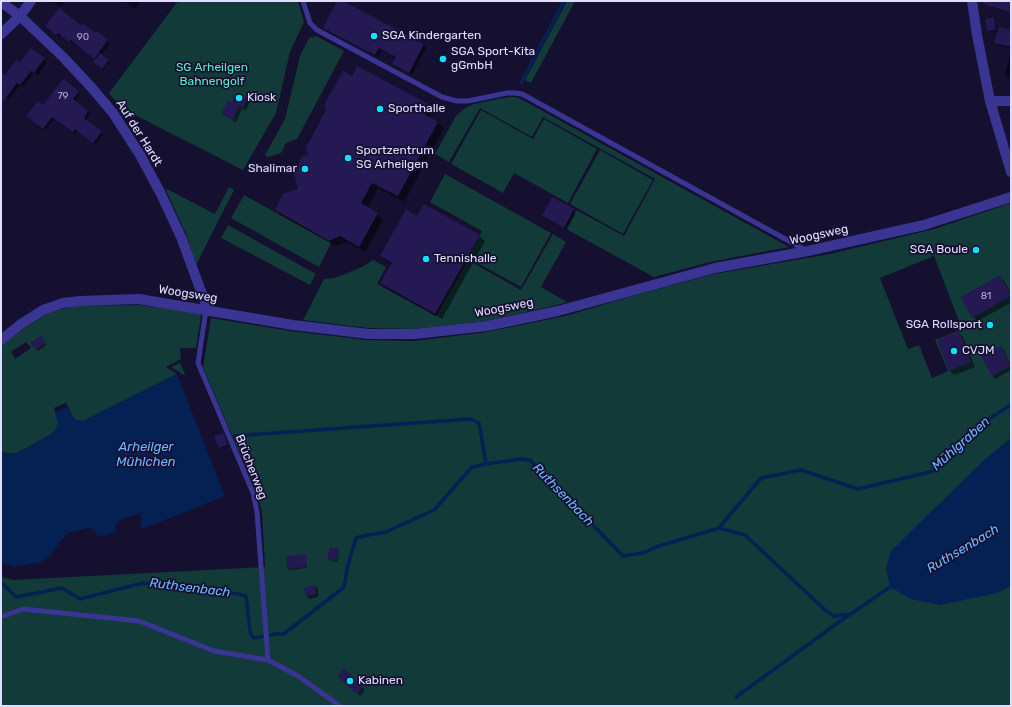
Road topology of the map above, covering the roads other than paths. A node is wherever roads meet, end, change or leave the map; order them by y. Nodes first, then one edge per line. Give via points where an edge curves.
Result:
1 (31, 1) edge
2 (303, 1) edge
3 (972, 1) edge
4 (1, 2) edge
5 (20, 16) junction
6 (1, 34) edge
7 (990, 101) junction
8 (1011, 101) edge
9 (1011, 172) edge
10 (1011, 197) edge
11 (808, 251) junction
12 (206, 310) junction
13 (1, 340) edge
14 (1, 617) edge
15 (268, 660) junction
16 (340, 706) edge

1 - 5 street
2 - 11 lane via 310,23 317,30 442,97 468,101 515,92 526,96
3 - 7 street
4 - 5 street, Auf der Hardt
5 - 6 street
5 - 12 street, Auf der Hardt via 92,88 113,113 136,149 181,236
7 - 8 street
7 - 9 street
10 - 11 street, Woogsweg via 929,224
11 - 12 street, Woogsweg via 715,268 558,311 487,326 415,334 369,334 300,326
12 - 13 street, Woogsweg via 139,299 63,303 43,310
12 - 15 lane, Brücherweg via 198,363 253,493 257,512
14 - 15 lane via 23,609 139,621 214,651
15 - 16 lane via 298,676

